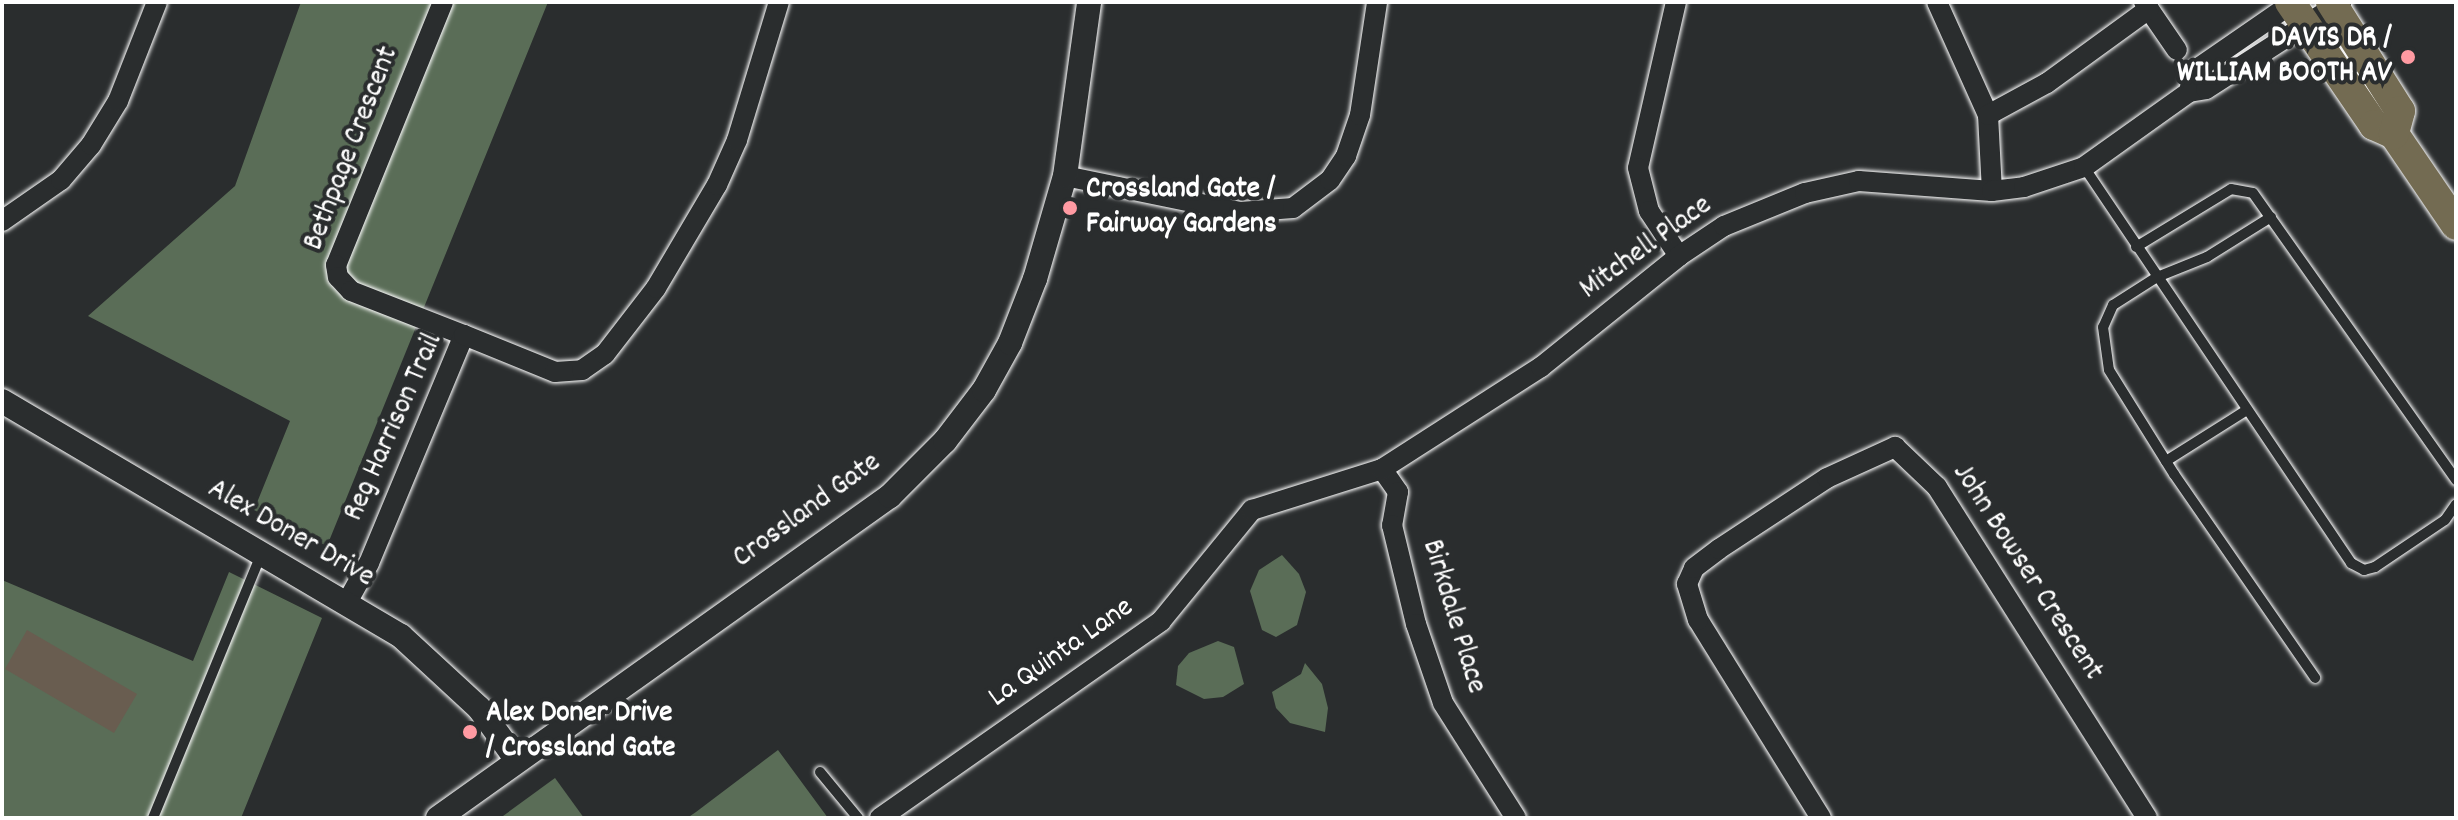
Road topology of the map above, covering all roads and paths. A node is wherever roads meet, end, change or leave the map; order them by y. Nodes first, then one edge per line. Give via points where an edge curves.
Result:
1 (157, 2) edge
2 (443, 2) edge
3 (779, 2) edge
4 (1089, 2) edge
5 (1377, 2) edge
6 (1676, 2) edge
7 (1937, 2) edge
8 (2335, 4) edge
9 (2147, 5) edge
10 (2294, 8) edge
11 (2177, 50) dead end
12 (1988, 115) junction
13 (2394, 134) junction
14 (2084, 167) junction
15 (1065, 176) junction
16 (1992, 191) junction
17 (2271, 217) junction
18 (2, 221) edge
19 (2456, 225) edge
20 (2136, 247) junction
21 (1679, 256) junction
22 (2157, 277) junction
23 (464, 335) junction
24 (2, 401) edge
25 (2247, 410) junction
26 (2166, 461) junction
27 (1382, 469) junction
28 (2456, 480) edge
29 (2456, 504) edge
30 (1252, 510) joint
31 (261, 555) junction
32 (346, 604) junction
33 (2315, 678) dead end
34 (516, 759) junction
35 (820, 772) dead end
36 (153, 818) edge
37 (438, 818) edge
38 (858, 818) edge
39 (880, 818) edge
40 (1516, 818) edge
41 (1821, 818) edge
42 (2147, 818) edge

1 - 18 street via 118,101 91,145 61,180
2 - 23 street, Bethpage Crescent via 336,265 338,277 351,291
3 - 23 street, Reg Harrison Trail via 755,93 717,185 656,288 605,354 582,370 555,372
4 - 15 street, Crossland Gate
5 - 15 street via 1360,115 1346,156 1330,180 1293,208 1240,212
6 - 21 street via 1638,168 1649,211
7 - 12 street
8 - 10 street, Mitchell Place
8 - 13 main road via 2400,111
9 - 11 street
9 - 12 street via 2047,83
10 - 13 main road via 2374,125
10 - 14 street, Mitchell Place via 2194,71 2189,92
12 - 16 street
13 - 19 main road
14 - 16 street, Mitchell Place via 2024,187
14 - 20 lane
15 - 34 street, Crossland Gate via 1010,343 984,390 945,441 890,496
16 - 21 street, Mitchell Place via 1859,181 1805,193 1724,226
17 - 20 lane via 2253,193 2231,189
17 - 22 lane via 2207,257
17 - 28 lane
20 - 22 lane
21 - 27 street, Mitchell Place via 1541,367
22 - 25 lane
22 - 26 lane via 2113,305 2103,327 2109,370
23 - 32 street, Reg Harrison Trail via 369,563
24 - 31 street, Alex Doner Drive
25 - 26 lane
25 - 29 lane via 2351,563 2364,570 2445,520
26 - 33 lane
27 - 30 street, Mitchell Place
27 - 40 street, Birkdale Place via 1398,492 1392,525 1416,624 1443,703
30 - 39 street, La Quinta Lane via 1161,621
31 - 32 street, Alex Doner Drive
31 - 36 lane
32 - 34 street, Alex Doner Drive via 401,636 479,708
34 - 37 street, Crossland Gate
35 - 38 lane
41 - 42 street, John Bowser Crescent via 1698,620 1687,584 1694,568 1827,478 1895,447 1937,487

